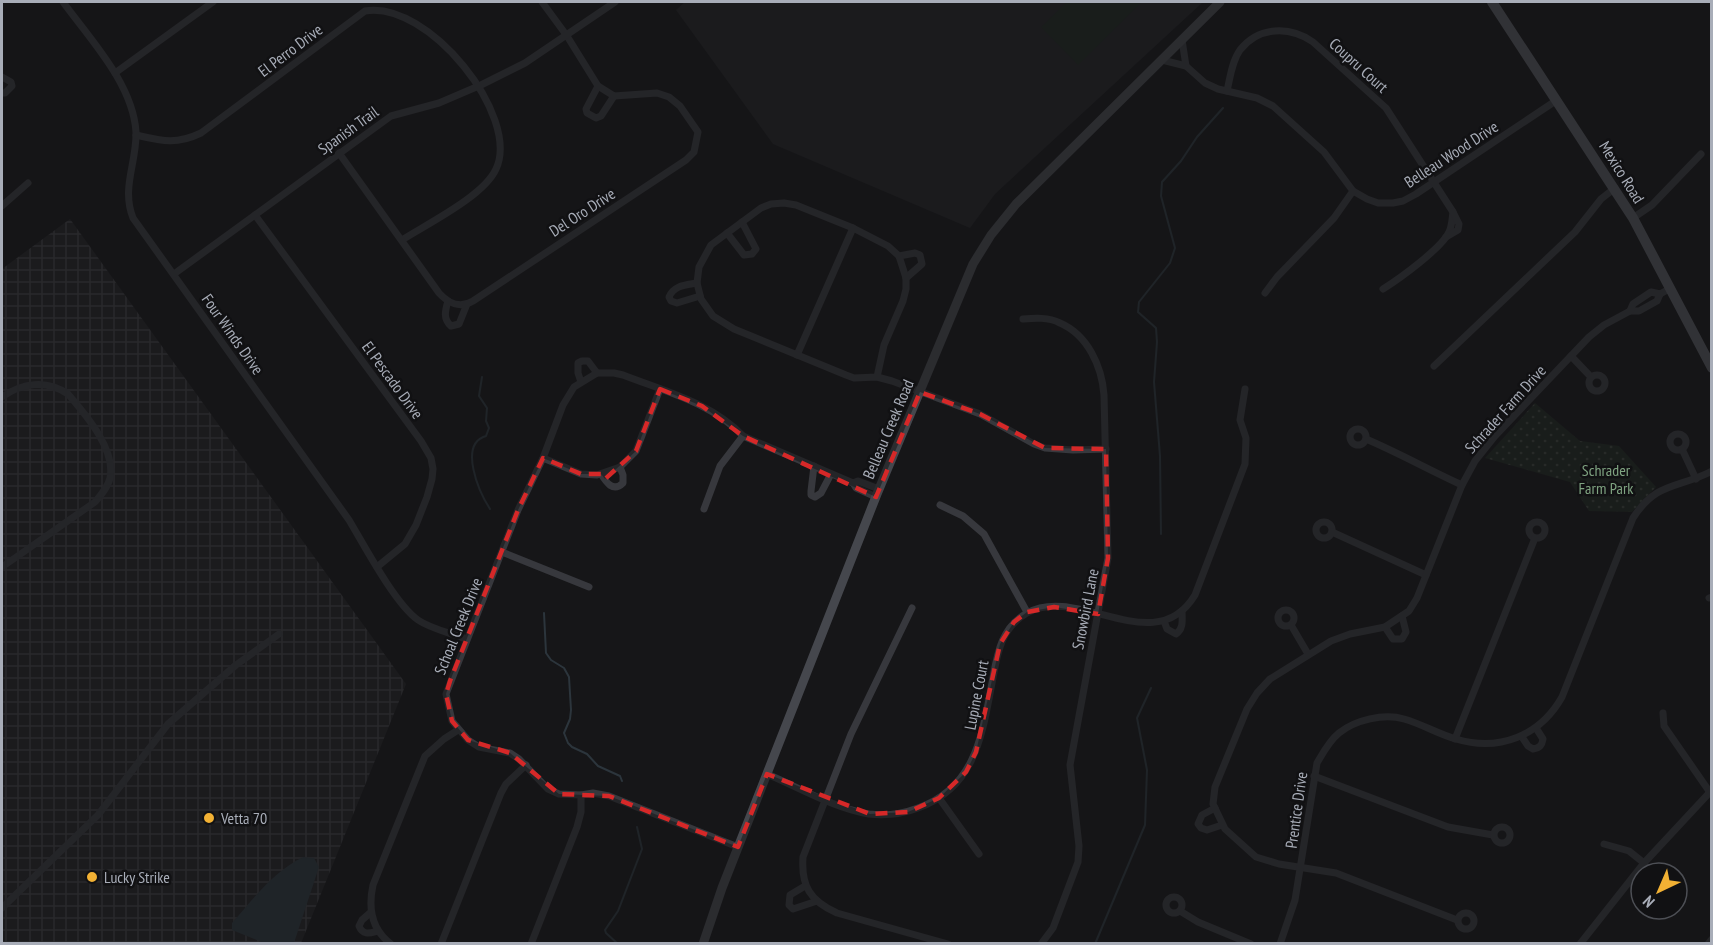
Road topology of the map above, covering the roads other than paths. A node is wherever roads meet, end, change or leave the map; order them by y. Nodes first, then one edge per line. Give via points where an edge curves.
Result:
1 (63, 2) edge
2 (213, 2) edge
3 (542, 2) edge
4 (615, 2) edge
5 (1220, 2) edge
6 (1492, 2) edge
7 (567, 36) junction
8 (1182, 40) junction
9 (1162, 60) junction
10 (1186, 66) junction
11 (114, 73) junction
12 (2, 77) edge
13 (481, 86) junction
14 (601, 89) junction
15 (1227, 91) junction
16 (2, 93) edge
17 (614, 96) junction
18 (1557, 100) junction
19 (136, 135) junction
20 (339, 153) junction
21 (1701, 154) dead end
22 (1434, 182) junction
23 (28, 183) dead end
24 (1615, 188) junction
25 (1353, 191) junction
26 (2, 206) edge
27 (255, 216) junction
28 (1633, 218) junction
29 (742, 222) junction
30 (853, 228) junction
31 (727, 233) junction
32 (402, 240) junction
33 (899, 256) junction
34 (174, 274) junction
35 (906, 278) junction
36 (697, 283) junction
37 (1671, 288) junction
38 (1383, 289) dead end
39 (1265, 293) dead end
40 (700, 296) junction
41 (448, 301) junction
42 (467, 304) junction
43 (1023, 319) dead end
44 (797, 355) junction
45 (1571, 356) junction
46 (1434, 366) dead end
47 (1712, 368) edge
48 (597, 373) junction
49 (1592, 376) dead end
50 (877, 377) junction
51 (581, 382) junction
52 (660, 389) junction
53 (1245, 389) dead end
54 (920, 392) junction
55 (2, 397) edge
56 (743, 436) junction
57 (1366, 439) dead end
58 (1106, 449) junction
59 (1682, 449) dead end
60 (543, 458) junction
61 (814, 466) junction
62 (620, 467) junction
63 (1712, 471) edge
64 (601, 474) junction
65 (831, 474) junction
66 (1696, 479) junction
67 (1462, 485) junction
68 (878, 493) junction
69 (940, 505) dead end
70 (704, 509) dead end
71 (1332, 532) dead end
72 (1535, 538) dead end
73 (502, 552) junction
74 (2, 567) edge
75 (377, 567) junction
76 (1426, 575) junction
77 (589, 587) dead end
78 (912, 608) dead end
79 (1182, 611) junction
80 (1028, 612) junction
81 (1098, 614) junction
82 (1402, 616) junction
83 (1164, 621) junction
84 (1291, 625) dead end
85 (1385, 627) junction
86 (279, 634) dead end
87 (466, 639) junction
88 (1308, 654) junction
89 (1662, 712) dead end
90 (1536, 728) junction
91 (458, 730) junction
92 (1522, 737) junction
93 (1455, 739) junction
94 (526, 765) junction
95 (767, 774) junction
96 (1314, 776) junction
97 (1710, 790) edge
98 (581, 795) junction
99 (939, 798) junction
100 (826, 799) junction
101 (1215, 808) junction
102 (1222, 825) junction
103 (1493, 835) dead end
104 (1604, 844) dead end
105 (738, 847) junction
106 (979, 854) dead end
107 (1642, 861) edge
108 (1646, 861) edge
109 (1301, 868) junction
110 (1629, 882) edge
111 (806, 886) junction
112 (817, 901) junction
113 (2, 908) edge
114 (1180, 911) dead end
115 (370, 914) junction
116 (1457, 920) dead end
117 (378, 931) junction
118 (391, 944) edge
119 (441, 944) edge
120 (531, 944) edge
121 (703, 944) edge
122 (948, 944) edge
123 (1041, 944) edge
124 (1251, 944) edge
125 (1280, 944) edge
126 (1580, 944) edge

1 - 11 street, Four Winds Drive
2 - 11 street
3 - 7 street
4 - 7 street, Spanish Trail
5 - 8 main road, Belleau Creek Road
6 - 18 main road, Mexico Road
7 - 13 street, Spanish Trail
7 - 14 street
8 - 9 main road, Belleau Creek Road
8 - 10 street
9 - 10 street
9 - 54 main road, Belleau Creek Road via 1038,181 992,234 969,272
10 - 15 street via 1205,83
11 - 19 street, Four Winds Drive via 129,99
12 - 16 street via 12,86
13 - 19 street, El Perro Drive via 454,46 431,26 410,12 384,6 365,11 190,139 169,142
13 - 20 street, Spanish Trail via 392,116
13 - 32 street, El Perro Drive via 498,130 500,159 496,170 467,200
14 - 17 street
14 - 17 street via 586,109 591,116 601,116
15 - 22 street, Coupru Court via 1239,51 1250,42 1280,29 1304,36 1378,99
15 - 25 street via 1273,106 1324,152
17 - 42 street, Del Oro Drive via 657,93 669,97 698,132 694,152
18 - 22 street, Belleau Wood Drive
18 - 24 main road, Mexico Road
19 - 34 street, Four Winds Drive via 128,188 130,209
20 - 27 street, Spanish Trail
20 - 32 street, Del Oro Drive
21 - 28 street via 1652,205
22 - 25 street, Belleau Wood Drive via 1393,203 1372,201
22 - 38 street, Coupru Court via 1453,213 1446,237
23 - 26 street
24 - 28 main road, Mexico Road
24 - 46 street via 1600,199 1575,232
25 - 39 street via 1334,218
27 - 34 street, Spanish Trail
27 - 75 street, El Pescado Drive via 430,458 432,479 416,525 405,544
28 - 37 main road, Mexico Road
29 - 30 street via 761,208 784,203
29 - 31 street
29 - 31 street via 756,249 752,254 744,255
30 - 33 street via 883,242
30 - 44 street
31 - 36 street via 704,255
32 - 41 street, Del Oro Drive
33 - 35 street
33 - 35 street via 915,253 922,260
34 - 75 street, Four Winds Drive via 349,520
35 - 50 street via 903,301 884,345
36 - 40 street
36 - 40 street via 678,287 669,297 677,303
37 - 45 street, Schrader Farm Drive via 1660,294 1651,292 1633,304 1630,311 1604,325
37 - 47 main road, Mexico Road
40 - 44 street via 705,307 723,324
41 - 42 street
41 - 42 street, Del Oro Drive via 445,315 451,326 459,324
43 - 58 street, Snowbird Lane via 1043,318 1060,323 1088,347 1103,378
44 - 50 street via 854,378
45 - 49 street
45 - 67 street, Schrader Farm Drive via 1484,449
48 - 51 street, Schoal Creek Drive
48 - 51 street, Schoal Creek Drive via 588,361 578,363
48 - 52 street, Schoal Creek Drive via 623,375
50 - 54 street
51 - 60 street, Schoal Creek Drive via 563,405
52 - 56 street, Schoal Creek Drive via 702,406
52 - 62 street via 636,451
53 - 79 street via 1240,420 1246,438 1245,464 1195,595
54 - 58 street via 980,414 1045,448
54 - 68 main road, Belleau Creek Road
55 - 74 street via 13,389 39,384 62,390 99,435 111,472 105,490 95,502
56 - 61 street, Schoal Creek Drive
56 - 70 street via 720,466
57 - 67 street
58 - 81 street, Snowbird Lane via 1108,558
59 - 66 street
60 - 64 street via 581,474
60 - 73 street, Schoal Creek Drive
61 - 65 street, Schoal Creek Drive
61 - 65 street via 811,495 815,497
62 - 64 street
62 - 64 street via 623,483 615,488
63 - 66 street, Prentice Drive
65 - 68 street, Schoal Creek Drive via 856,488
66 - 90 street, Prentice Drive via 1654,493 1633,518 1562,697
67 - 76 street, Schrader Farm Drive
68 - 95 main road, Belleau Creek Road
69 - 80 street via 963,516 984,534
71 - 76 street
72 - 93 street
73 - 77 street
73 - 87 street, Schoal Creek Drive
75 - 87 street, Four Winds Drive via 419,621
76 - 82 street, Schrader Farm Drive via 1417,598
78 - 100 street via 851,734
79 - 83 street
79 - 83 street via 1182,624 1176,634 1167,629
80 - 81 street via 1054,607
80 - 99 street, Lupine Court via 1014,622 1000,644 976,752 966,772
81 - 83 street via 1146,623
81 - 123 street, Snowbird Lane via 1070,765 1078,862 1053,928
82 - 85 street, Schrader Farm Drive
82 - 85 street, Schrader Farm Drive via 1406,632 1402,639 1393,639
84 - 88 street
85 - 88 street, Schrader Farm Drive via 1330,641
86 - 113 street via 168,724 98,815
87 - 91 street, Schoal Creek Drive via 446,694
88 - 101 street, Schrader Farm Drive via 1270,679 1247,709 1215,787
89 - 97 street via 1664,726
90 - 92 street, Prentice Drive
90 - 92 street, Prentice Drive via 1543,739 1538,748 1527,746
91 - 94 street via 478,747 510,753
91 - 115 street via 425,756 420,766 373,885
92 - 93 street, Prentice Drive via 1494,743
93 - 96 street, Prentice Drive via 1402,718 1362,721 1339,733 1325,749
94 - 98 street via 548,789
94 - 119 street via 501,794
95 - 100 street, Lupine Court
95 - 105 main road, Belleau Creek Road
96 - 103 street via 1448,827
96 - 109 street, Prentice Drive
97 - 108 street
98 - 105 street via 609,796
98 - 120 street via 577,828
99 - 100 street, Lupine Court via 908,812 890,815 860,811
99 - 106 street
100 - 111 street via 803,856
101 - 102 street, Schrader Farm Drive
101 - 102 street, Schrader Farm Drive via 1202,815 1198,824 1206,830
102 - 109 street, Schrader Farm Drive via 1256,857
104 - 107 street via 1629,850
105 - 121 main road, Belleau Creek Road
109 - 116 street, Schrader Farm Drive via 1336,873
109 - 125 street, Prentice Drive
110 - 126 street
111 - 112 street
111 - 112 street via 790,895 789,905 793,909
112 - 122 street via 837,913
114 - 124 street
115 - 117 street
115 - 117 street via 358,926 365,933
117 - 118 street

